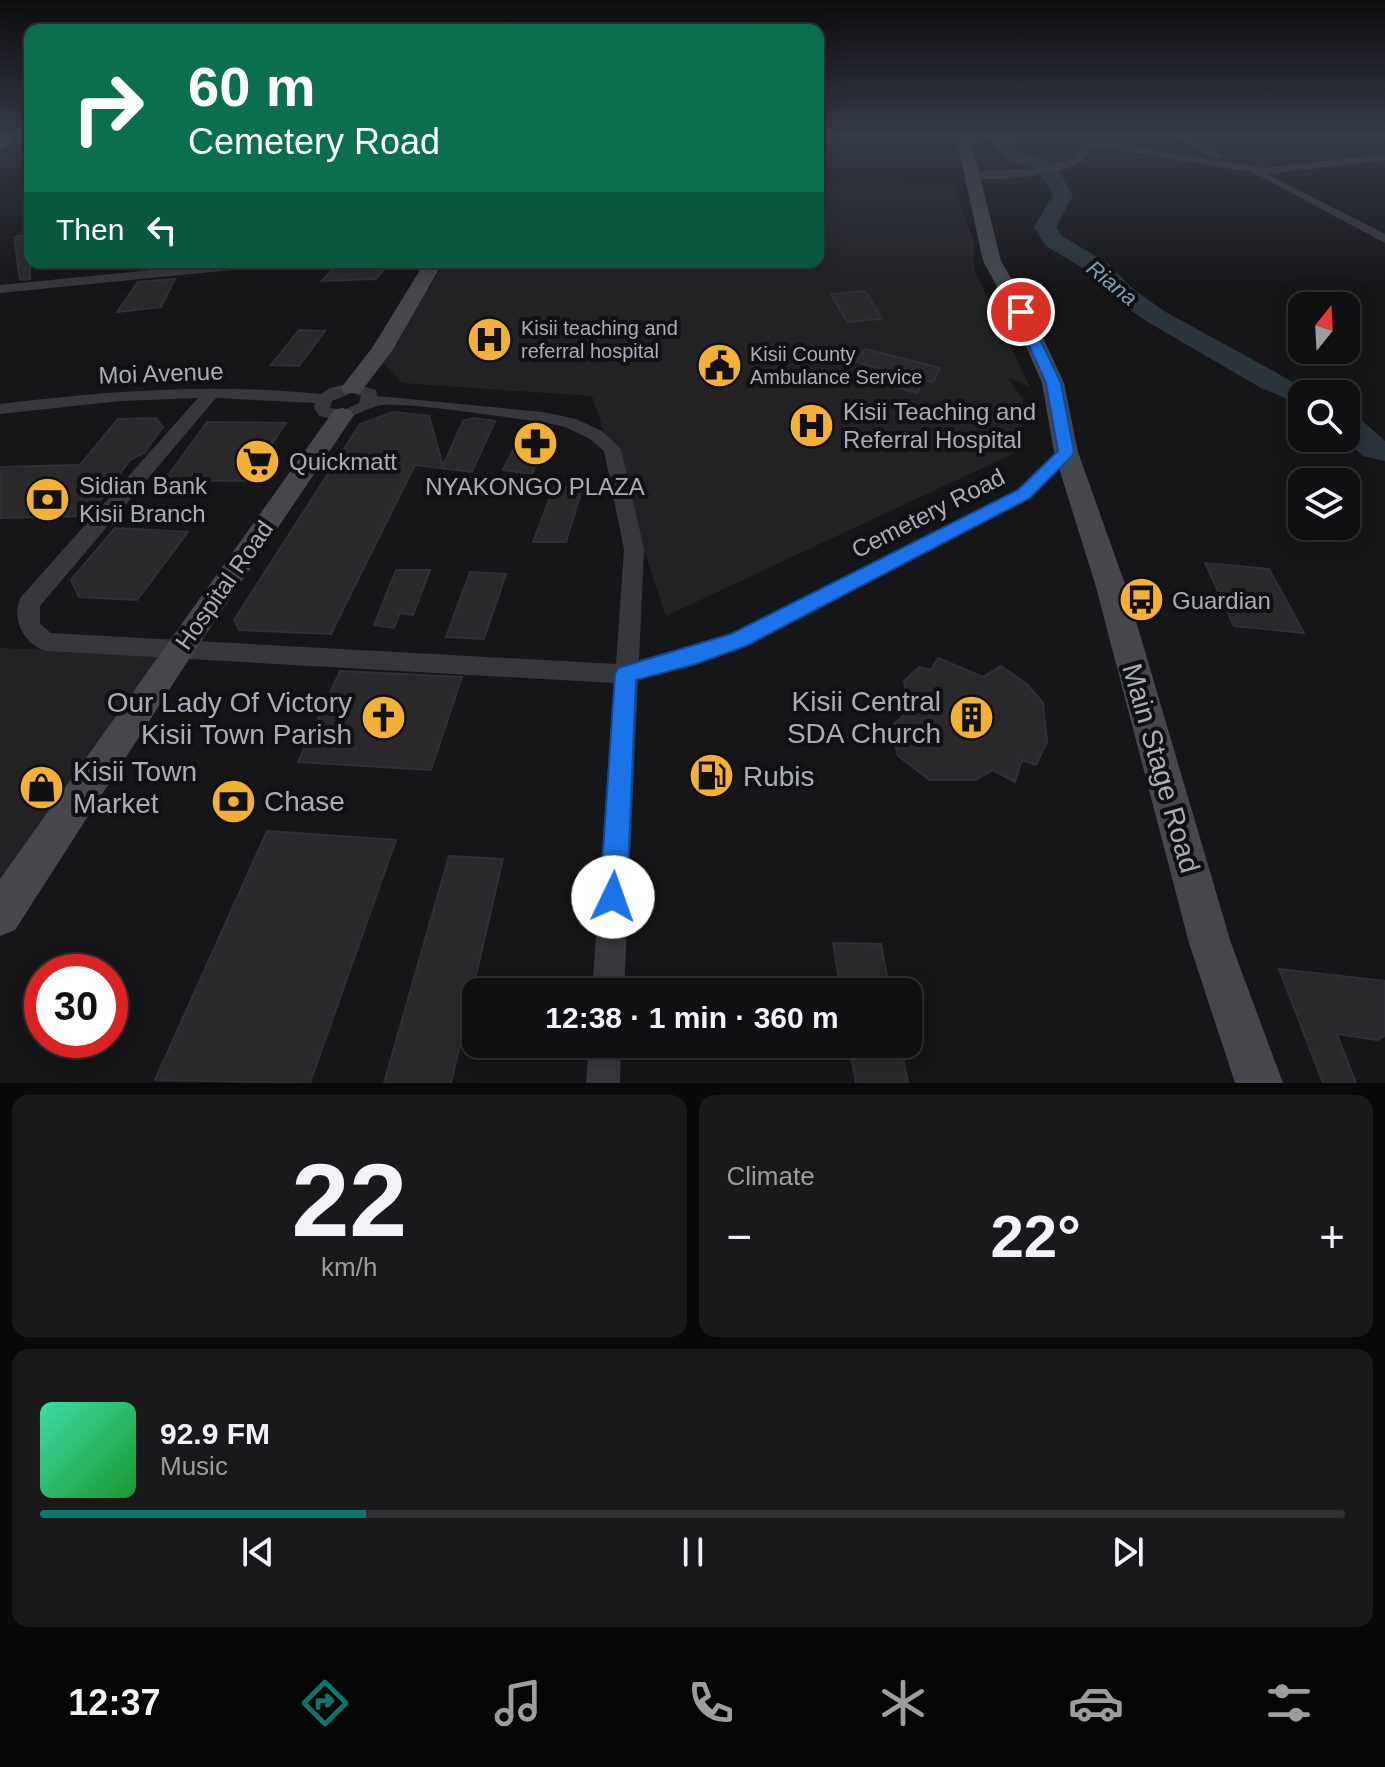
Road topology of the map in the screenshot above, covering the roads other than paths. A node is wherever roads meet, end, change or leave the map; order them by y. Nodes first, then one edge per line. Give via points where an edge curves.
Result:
1 (973, 187) edge
2 (1284, 187) edge
3 (1385, 239) edge
4 (110, 268) edge
5 (213, 268) edge
6 (430, 268) edge
7 (106, 279) junction
8 (0, 289) edge
9 (352, 388) junction
10 (210, 394) junction
11 (370, 401) junction
12 (333, 407) junction
13 (0, 409) edge
14 (1066, 452) junction
15 (178, 650) junction
16 (626, 674) junction
17 (0, 915) edge
18 (609, 978) edge
19 (604, 1058) edge
20 (603, 1083) edge
21 (1259, 1083) edge

1 - 14 street via 992,261 1053,383
2 - 3 street
4 - 7 street
5 - 7 street
6 - 9 street via 381,351
7 - 8 street
9 - 11 street via 366,390
9 - 12 street via 336,391
10 - 12 street, Moi Avenue via 293,395
10 - 13 street, Moi Avenue
10 - 15 street, Cemetery Road via 29,603 27,619 30,631 46,642
11 - 12 street via 362,410
11 - 16 street via 543,417 596,435 612,449 634,549
12 - 15 street, Hospital Road
14 - 16 street, Cemetery Road via 1024,494 752,633
14 - 21 street, Main Stage Road via 1111,587 1210,943
15 - 16 street, Cemetery Road
15 - 17 street, Hospital Road
16 - 18 street
19 - 20 street

